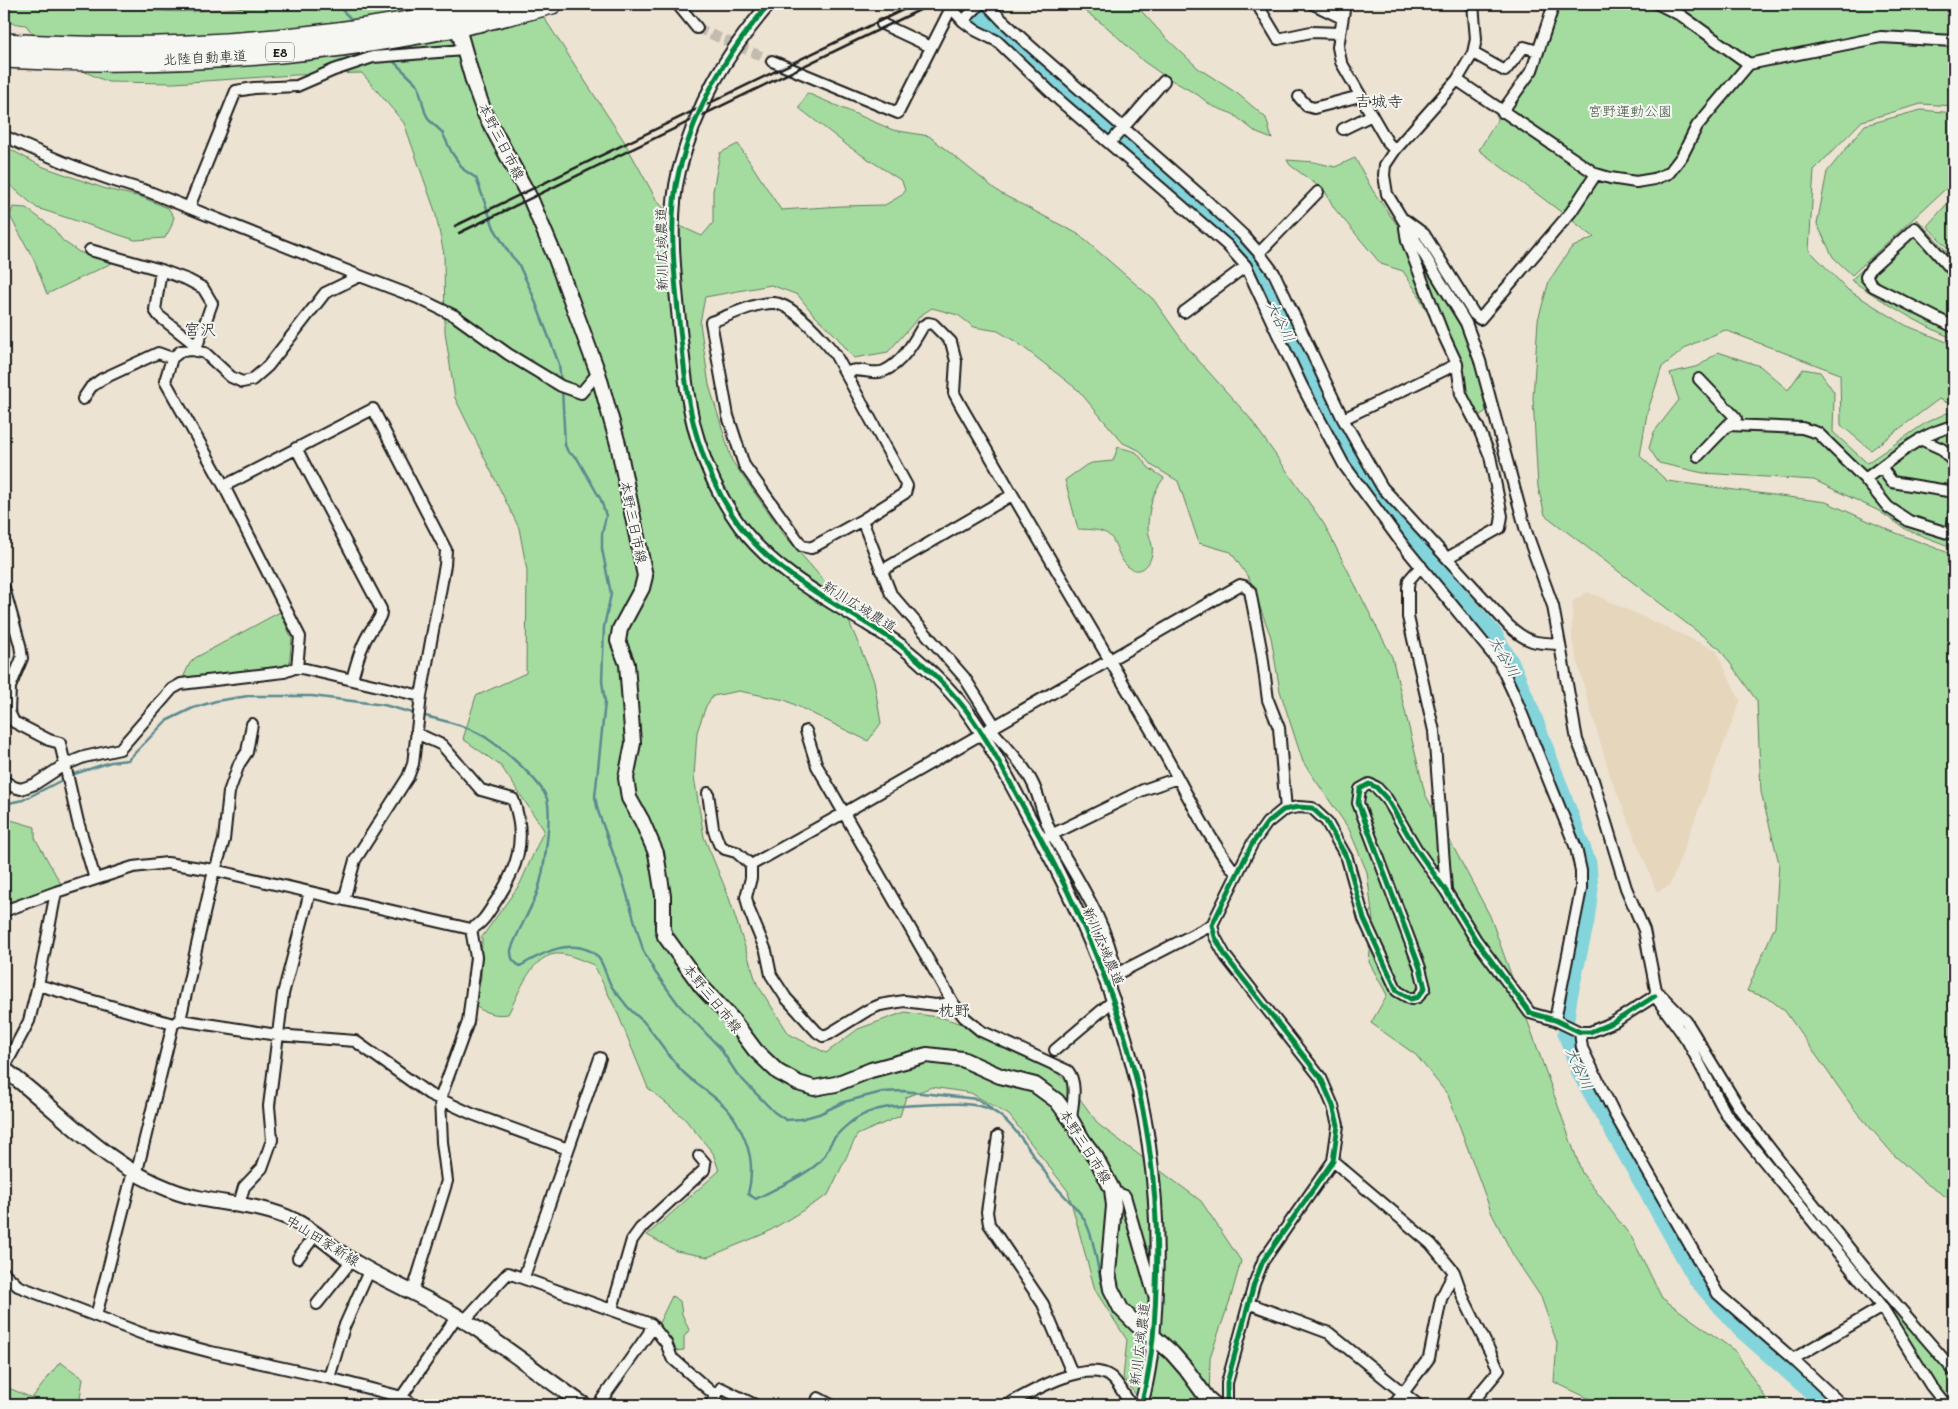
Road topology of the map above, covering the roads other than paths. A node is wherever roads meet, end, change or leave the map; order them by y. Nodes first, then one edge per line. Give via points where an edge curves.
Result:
1 (491, 4) edge
2 (552, 4) edge
3 (769, 4) edge
4 (980, 4) edge
5 (987, 4) edge
6 (1257, 4) edge
7 (1313, 4) edge
8 (1345, 4) edge
9 (1473, 4) edge
10 (1554, 4) edge
11 (1658, 4) edge
12 (679, 6) dead end
13 (949, 6) edge
14 (1342, 18) junction
15 (963, 21) junction
16 (882, 24) dead end
17 (697, 28) tunnel mouth
18 (1340, 33) junction
19 (460, 35) dead end
20 (1954, 41) edge
21 (4, 43) edge
22 (930, 47) junction
23 (464, 50) junction
24 (1538, 51) junction
25 (1473, 53) junction
26 (4, 58) edge
27 (772, 61) tunnel mouth
28 (1749, 64) junction
29 (1457, 80) junction
30 (1164, 81) dead end
31 (1360, 96) junction
32 (1299, 97) dead end
33 (1502, 112) junction
34 (1372, 115) junction
35 (1123, 128) junction
36 (1343, 130) dead end
37 (4, 136) edge
38 (1110, 143) junction
39 (1395, 150) junction
40 (1596, 174) junction
41 (1318, 192) dead end
42 (189, 207) junction
43 (1403, 220) junction
44 (90, 250) dead end
45 (1259, 253) junction
46 (1246, 266) junction
47 (161, 270) junction
48 (1954, 272) edge
49 (360, 276) junction
50 (1184, 312) dead end
51 (1954, 328) edge
52 (196, 349) junction
53 (172, 358) junction
54 (1457, 364) junction
55 (598, 373) junction
56 (846, 374) junction
57 (1699, 379) dead end
58 (83, 399) dead end
59 (1343, 419) junction
60 (1728, 425) junction
61 (1954, 426) edge
62 (1920, 439) junction
63 (296, 448) junction
64 (1698, 456) dead end
65 (1954, 463) edge
66 (1881, 467) junction
67 (1865, 479) junction
68 (224, 486) junction
69 (1954, 492) edge
70 (1012, 495) junction
71 (1954, 514) edge
72 (862, 520) junction
73 (1953, 535) edge
74 (1447, 558) junction
75 (1421, 566) junction
76 (881, 571) junction
77 (4, 588) edge
78 (1560, 644) junction
79 (1109, 660) junction
80 (298, 667) junction
81 (352, 679) junction
82 (421, 696) junction
83 (252, 724) dead end
84 (989, 729) junction
85 (806, 731) dead end
86 (416, 734) junction
87 (64, 766) junction
88 (1178, 778) junction
89 (4, 781) edge
90 (708, 793) dead end
91 (1286, 810) junction
92 (844, 813) junction
93 (1047, 837) junction
94 (751, 865) junction
95 (214, 870) junction
96 (1237, 875) junction
97 (95, 879) junction
98 (1446, 891) junction
99 (56, 892) junction
100 (310, 892) junction
101 (344, 900) junction
102 (4, 911) edge
103 (1212, 925) junction
104 (471, 929) junction
105 (1112, 977) junction
106 (38, 985) junction
107 (1656, 993) junction
108 (1114, 1000) junction
109 (953, 1003) junction
110 (1555, 1020) junction
111 (176, 1022) junction
112 (1580, 1032) junction
113 (278, 1034) junction
114 (1055, 1050) dead end
115 (600, 1058) dead end
116 (4, 1069) edge
117 (440, 1099) junction
118 (1071, 1120) junction
119 (998, 1136) dead end
120 (568, 1149) junction
121 (699, 1156) dead end
122 (1334, 1161) junction
123 (134, 1172) junction
124 (1112, 1191) junction
125 (239, 1204) junction
126 (316, 1234) junction
127 (298, 1258) dead end
128 (352, 1260) junction
129 (370, 1269) junction
130 (1454, 1272) junction
131 (4, 1273) edge
132 (524, 1277) junction
133 (413, 1291) junction
134 (1156, 1303) junction
135 (1248, 1303) junction
136 (317, 1304) dead end
137 (1882, 1306) junction
138 (612, 1309) junction
139 (96, 1316) junction
140 (461, 1319) junction
141 (652, 1324) junction
142 (1154, 1337) junction
143 (1793, 1359) junction
144 (1954, 1371) edge
145 (1072, 1374) junction
146 (329, 1378) junction
147 (1404, 1393) junction
148 (716, 1396) junction
149 (399, 1401) edge
150 (414, 1405) edge
151 (584, 1405) edge
152 (598, 1405) edge
153 (710, 1405) edge
154 (755, 1405) edge
155 (816, 1405) edge
156 (831, 1405) edge
157 (1007, 1405) edge
158 (1131, 1405) edge
159 (1141, 1405) edge
160 (1215, 1405) edge
161 (1227, 1405) edge
162 (1394, 1405) edge
163 (1418, 1405) edge
164 (1470, 1405) edge
165 (1842, 1405) edge
166 (1946, 1405) edge

1 - 21 highway, 北陸自動車道 / E8 via 393,23 255,40 118,46
2 - 26 highway, 北陸自動車道 / E8 via 394,38 265,54 122,60
3 - 84 street, 新川広域農道 via 713,80 692,128 678,176 674,269 684,374 697,439 715,485 740,526 765,552 796,579 898,643
4 - 15 street
5 - 35 street
6 - 18 street via 1278,39 1311,32
7 - 14 street
8 - 14 street
9 - 25 street via 1476,39
10 - 24 street
11 - 28 street via 1682,16
12 - 17 street
13 - 15 street
13 - 22 street
14 - 18 street
15 - 38 street via 997,41
16 - 22 street
18 - 31 street via 1341,62
19 - 23 main road, 本野三日市線
20 - 28 street via 1881,37
22 - 27 street via 898,113
23 - 42 street via 374,57 297,86 236,91
23 - 55 main road, 本野三日市線 via 485,114 531,200
24 - 25 street via 1524,47 1505,71
24 - 33 street via 1532,70
25 - 29 street
28 - 40 street via 1697,126 1682,156 1668,172 1654,179 1636,182
29 - 33 street
29 - 39 street
30 - 35 street
31 - 32 street via 1314,108 1307,106
31 - 34 street
33 - 40 street
34 - 36 street
34 - 39 street
35 - 38 street
35 - 45 street via 1207,200
37 - 42 street via 67,165
38 - 46 street via 1227,245
39 - 43 street via 1385,165 1384,175 1387,194
40 - 43 street via 1571,212 1480,319 1424,234
41 - 45 street
42 - 49 street
43 - 54 street via 1407,241
43 - 78 street via 1466,324 1480,361 1526,531 1553,606
44 - 47 street
45 - 59 street via 1274,273
46 - 50 street
46 - 75 street via 1302,386 1344,465
47 - 52 street via 155,310
47 - 52 street via 203,288 212,303
48 - 51 street via 1915,228 1871,268 1866,277 1873,286
49 - 52 street via 325,293 268,366 252,380 242,382 231,377
49 - 55 street via 454,316 561,386 580,393
52 - 53 street via 181,351
53 - 58 street via 158,353 102,380 91,387
53 - 68 street via 166,381
54 - 59 street
54 - 74 street via 1462,394 1490,456 1502,516 1500,528
55 - 118 main road, 本野三日市線 via 618,444 645,576 620,629 618,641 627,664 631,713 633,743 626,778 629,798 656,853 666,936 701,986 731,1018 754,1050 778,1072 798,1083 814,1088 836,1084 871,1070 927,1055 962,1059 1000,1076 1035,1085 1057,1101
56 - 70 street via 855,370 883,371 902,357 923,326 928,322 933,324 951,342 956,361 954,392
56 - 72 street via 907,486 905,494
56 - 72 street via 825,341 790,308 775,303 756,306 711,322 728,416 744,465 802,546 811,548
57 - 60 street via 1736,418
59 - 74 street via 1382,487
60 - 64 street
60 - 67 street via 1802,428 1818,434
61 - 62 street
62 - 65 street via 1942,449
62 - 66 street
63 - 68 street
63 - 81 street via 381,609 382,616 371,629
63 - 82 street via 373,408 421,500 446,550
66 - 67 street
66 - 69 street via 1892,482
67 - 73 street via 1888,508 1908,521
68 - 80 street via 300,637
70 - 76 street
70 - 79 street
71 - 73 street
72 - 76 street
74 - 78 street via 1520,636 1536,643
75 - 98 street via 1410,580 1408,616 1434,731
75 - 110 street via 1499,662 1576,848 1581,889
76 - 84 street via 890,594 964,677
77 - 87 street via 22,658 10,687 9,712 14,722 60,743
78 - 107 street via 1577,740 1593,780 1626,888 1644,930
79 - 84 street
79 - 88 street
79 - 91 street via 1240,585 1250,591 1268,700 1279,728
80 - 81 street
80 - 87 street via 284,672 181,684 172,689 120,749 84,757
81 - 82 street
82 - 86 street
83 - 95 street via 247,752 229,792 224,840
84 - 92 street
84 - 93 street, 新川広域農道
84 - 93 street via 1023,766 1034,785
85 - 92 street via 817,766
86 - 101 street via 413,764 408,777 355,860
86 - 104 street via 442,745 482,790 513,799 516,808 520,850 509,882 480,925
87 - 89 street via 22,789
87 - 97 street
88 - 93 street via 1143,790
88 - 96 street via 1210,836
90 - 94 street via 719,844 736,852
91 - 96 street via 1266,823
91 - 98 street via 1312,808 1326,821 1347,858 1364,919 1397,991 1411,999 1418,997 1425,988 1362,817 1358,803 1360,789 1369,784 1387,799
92 - 94 street
92 - 109 street
93 - 105 street, 新川広域農道 via 1074,904
94 - 109 street via 746,897 772,975 786,998 823,1036 880,1005 904,1001 935,1005
95 - 97 street via 167,863 133,867
95 - 100 street
95 - 111 street
96 - 103 street
97 - 99 street
98 - 110 street via 1476,940 1530,1012
99 - 102 street
99 - 106 street
100 - 101 street
100 - 113 street via 284,994
101 - 104 street
103 - 105 street
103 - 122 street via 1214,937 1226,957 1321,1078 1338,1125
104 - 117 street via 476,958 468,1022
105 - 108 street, 新川広域農道
106 - 111 street
106 - 116 street via 29,1021
107 - 112 street via 1614,1022 1590,1032
107 - 137 street via 1687,1040 1726,1114
107 - 144 street via 1686,1021 1741,1111 1782,1164
108 - 114 street
108 - 134 street, 新川広域農道 via 1130,1047 1152,1157 1158,1255
109 - 118 street via 981,1031 1068,1071 1074,1087
110 - 112 street
111 - 113 street
111 - 123 street via 138,1167
112 - 143 street via 1582,1048 1614,1113 1718,1294
113 - 117 street via 355,1040
113 - 125 street via 269,1106 272,1140 262,1168 244,1187
115 - 120 street
116 - 123 main road, 中山田家新線 via 104,1152
117 - 120 street
117 - 133 street via 447,1181
118 - 124 main road, 本野三日市線 via 1105,1173
119 - 145 street via 987,1212 989,1224 1043,1304
120 - 132 street
121 - 138 street via 705,1162 704,1170 632,1240
122 - 130 street via 1431,1244
122 - 135 street via 1263,1261
123 - 125 main road, 中山田家新線 via 172,1191
123 - 139 street
124 - 134 street via 1125,1196
124 - 142 main road, 本野三日市線 via 1114,1206 1108,1273 1111,1289 1121,1309
125 - 126 main road, 中山田家新線 via 285,1215
126 - 127 street
126 - 128 main road, 中山田家新線
128 - 129 main road, 中山田家新線
128 - 136 street
129 - 133 main road, 中山田家新線
129 - 146 street via 344,1327
130 - 147 street via 1441,1299 1429,1358
130 - 164 street via 1499,1370
131 - 139 street via 18,1286
132 - 138 street
132 - 140 street via 508,1272
133 - 140 main road, 中山田家新線
134 - 142 street, 新川広域農道
135 - 147 street via 1329,1333
135 - 161 street via 1227,1384
137 - 143 street
137 - 166 street
138 - 141 street
139 - 146 street via 185,1346
140 - 149 street
140 - 151 main road, 中山田家新線
141 - 148 street via 672,1358
141 - 152 street
142 - 159 street, 新川広域農道
142 - 160 main road, 本野三日市線
143 - 165 street
145 - 157 street
145 - 158 street via 1099,1372 1111,1377
146 - 149 street
147 - 162 street
147 - 163 street
148 - 153 street
148 - 154 street via 721,1388
149 - 150 street
155 - 156 street via 818,1398

